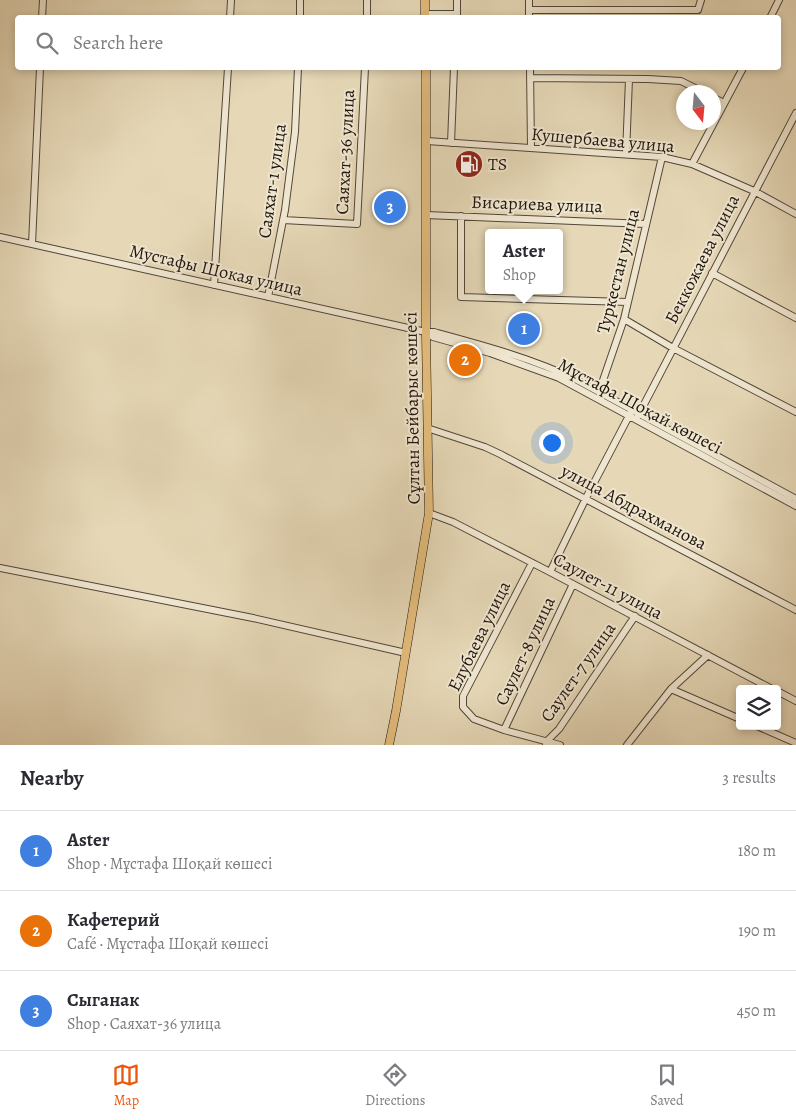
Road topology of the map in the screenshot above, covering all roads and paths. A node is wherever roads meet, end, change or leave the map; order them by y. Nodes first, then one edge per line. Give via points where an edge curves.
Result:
1 (43, 0) edge
2 (231, 0) edge
3 (300, 0) edge
4 (367, 0) edge
5 (425, 0) edge
6 (457, 0) edge
7 (529, 0) edge
8 (702, 0) edge
9 (779, 0) edge
10 (529, 10) junction
11 (42, 15) edge
12 (230, 15) edge
13 (300, 15) edge
14 (366, 15) edge
15 (425, 15) edge
16 (457, 15) edge
17 (529, 15) edge
18 (772, 15) edge
19 (40, 70) edge
20 (228, 70) edge
21 (298, 70) edge
22 (365, 70) edge
23 (426, 70) edge
24 (454, 70) edge
25 (530, 70) edge
26 (742, 70) edge
27 (530, 78) junction
28 (629, 79) junction
29 (689, 85) edge
30 (721, 102) edge
31 (724, 103) junction
32 (796, 113) edge
33 (427, 141) junction
34 (451, 143) junction
35 (531, 148) junction
36 (626, 154) junction
37 (662, 157) junction
38 (692, 164) junction
39 (754, 191) junction
40 (796, 214) edge
41 (426, 215) junction
42 (461, 216) junction
43 (283, 220) junction
44 (646, 224) junction
45 (0, 237) edge
46 (32, 244) junction
47 (712, 272) junction
48 (214, 285) junction
49 (268, 297) junction
50 (628, 302) junction
51 (796, 318) edge
52 (624, 319) junction
53 (426, 332) junction
54 (673, 348) junction
55 (599, 392) junction
56 (796, 412) edge
57 (634, 414) junction
58 (427, 428) junction
59 (586, 498) junction
60 (796, 499) edge
61 (796, 506) edge
62 (429, 513) junction
63 (532, 563) junction
64 (0, 568) edge
65 (550, 572) junction
66 (573, 584) junction
67 (796, 610) edge
68 (635, 616) junction
69 (406, 653) junction
70 (708, 655) junction
71 (764, 685) edge
72 (671, 690) junction
73 (781, 693) edge
74 (796, 701) edge
75 (736, 717) edge
76 (504, 730) junction
77 (766, 730) edge
78 (547, 743) edge
79 (796, 743) edge
80 (389, 745) edge
81 (560, 745) edge
82 (628, 745) edge

1 - 11 street
2 - 12 street
3 - 13 street
4 - 14 street
5 - 15 main road
6 - 16 street
7 - 10 street
8 - 10 street via 698,10
9 - 18 street
10 - 17 street
19 - 46 street
20 - 48 street
21 - 43 street, Саяхат-1 улица
22 - 43 street, Саяхат-36 улица via 357,224
23 - 33 main road, Сұлтан Бейбарыс көшесі
24 - 34 street
25 - 27 street
26 - 31 street
27 - 28 street
27 - 35 street
28 - 29 street via 681,81
28 - 36 street
30 - 31 street
31 - 38 street
32 - 39 street, Беккожаева улица
33 - 34 street, Кушербаева улица
33 - 41 main road, Сұлтан Бейбарыс көшесі
34 - 35 street, Кушербаева улица
35 - 36 street, Кушербаева улица
36 - 37 street, Кушербаева улица
37 - 38 street, Кушербаева улица
37 - 44 street, Туркестан улица
38 - 39 street, Кушербаева улица
39 - 40 street, Кушербаева улица
39 - 47 street, Беккожаева улица
41 - 42 street, Бисариева улица
41 - 53 main road, Сұлтан Бейбарыс көшесі
42 - 44 street, Бисариева улица
42 - 50 street via 461,297
43 - 49 street, Саяхат-1 улица
44 - 50 street, Туркестан улица
45 - 46 street, Мустафы Шокая улица
46 - 48 street, Мустафы Шокая улица
47 - 51 street
47 - 54 street, Беккожаева улица
48 - 49 street, Мустафы Шокая улица
49 - 53 street, Мустафы Шокая улица
50 - 52 street, Туркестан улица
52 - 54 street
52 - 55 street, Туркестан улица
53 - 55 street, Мұстафа Шоқай көшесі via 492,348 562,373
53 - 57 street, Мұстафа Шоқай көшесі via 433,338 490,353 559,378
53 - 58 main road, Сұлтан Бейбарыс көшесі
54 - 56 street
54 - 57 street, Беккожаева улица
55 - 57 street, Мұстафа Шоқай көшесі
57 - 59 street
57 - 60 street, Мұстафа Шоқай көшесі
57 - 61 street, Мұстафа Шоқай көшесі
58 - 59 street, улица Абдрахманова via 492,450
58 - 62 main road, Сұлтан Бейбарыс көшесі
59 - 65 street
59 - 67 street, улица Абдрахманова
62 - 63 street, Саулет-11 улица
62 - 69 main road, Сұлтан Бейбарыс көшесі
63 - 65 street, Саулет-11 улица
63 - 76 street, Елубаева улица via 463,696 463,707 474,719
64 - 69 street via 253,618
65 - 66 street, Саулет-11 улица
66 - 68 street, Саулет-11 улица
66 - 76 street, Саулет-8 улица
68 - 70 street, Саулет-11 улица
68 - 78 street, Саулет-7 улица
69 - 80 main road, Сұлтан Бейбарыс көшесі
70 - 71 street, Саулет-11 улица
70 - 72 street
72 - 75 street
72 - 82 street
73 - 74 street
76 - 78 street
77 - 79 street
78 - 81 street

